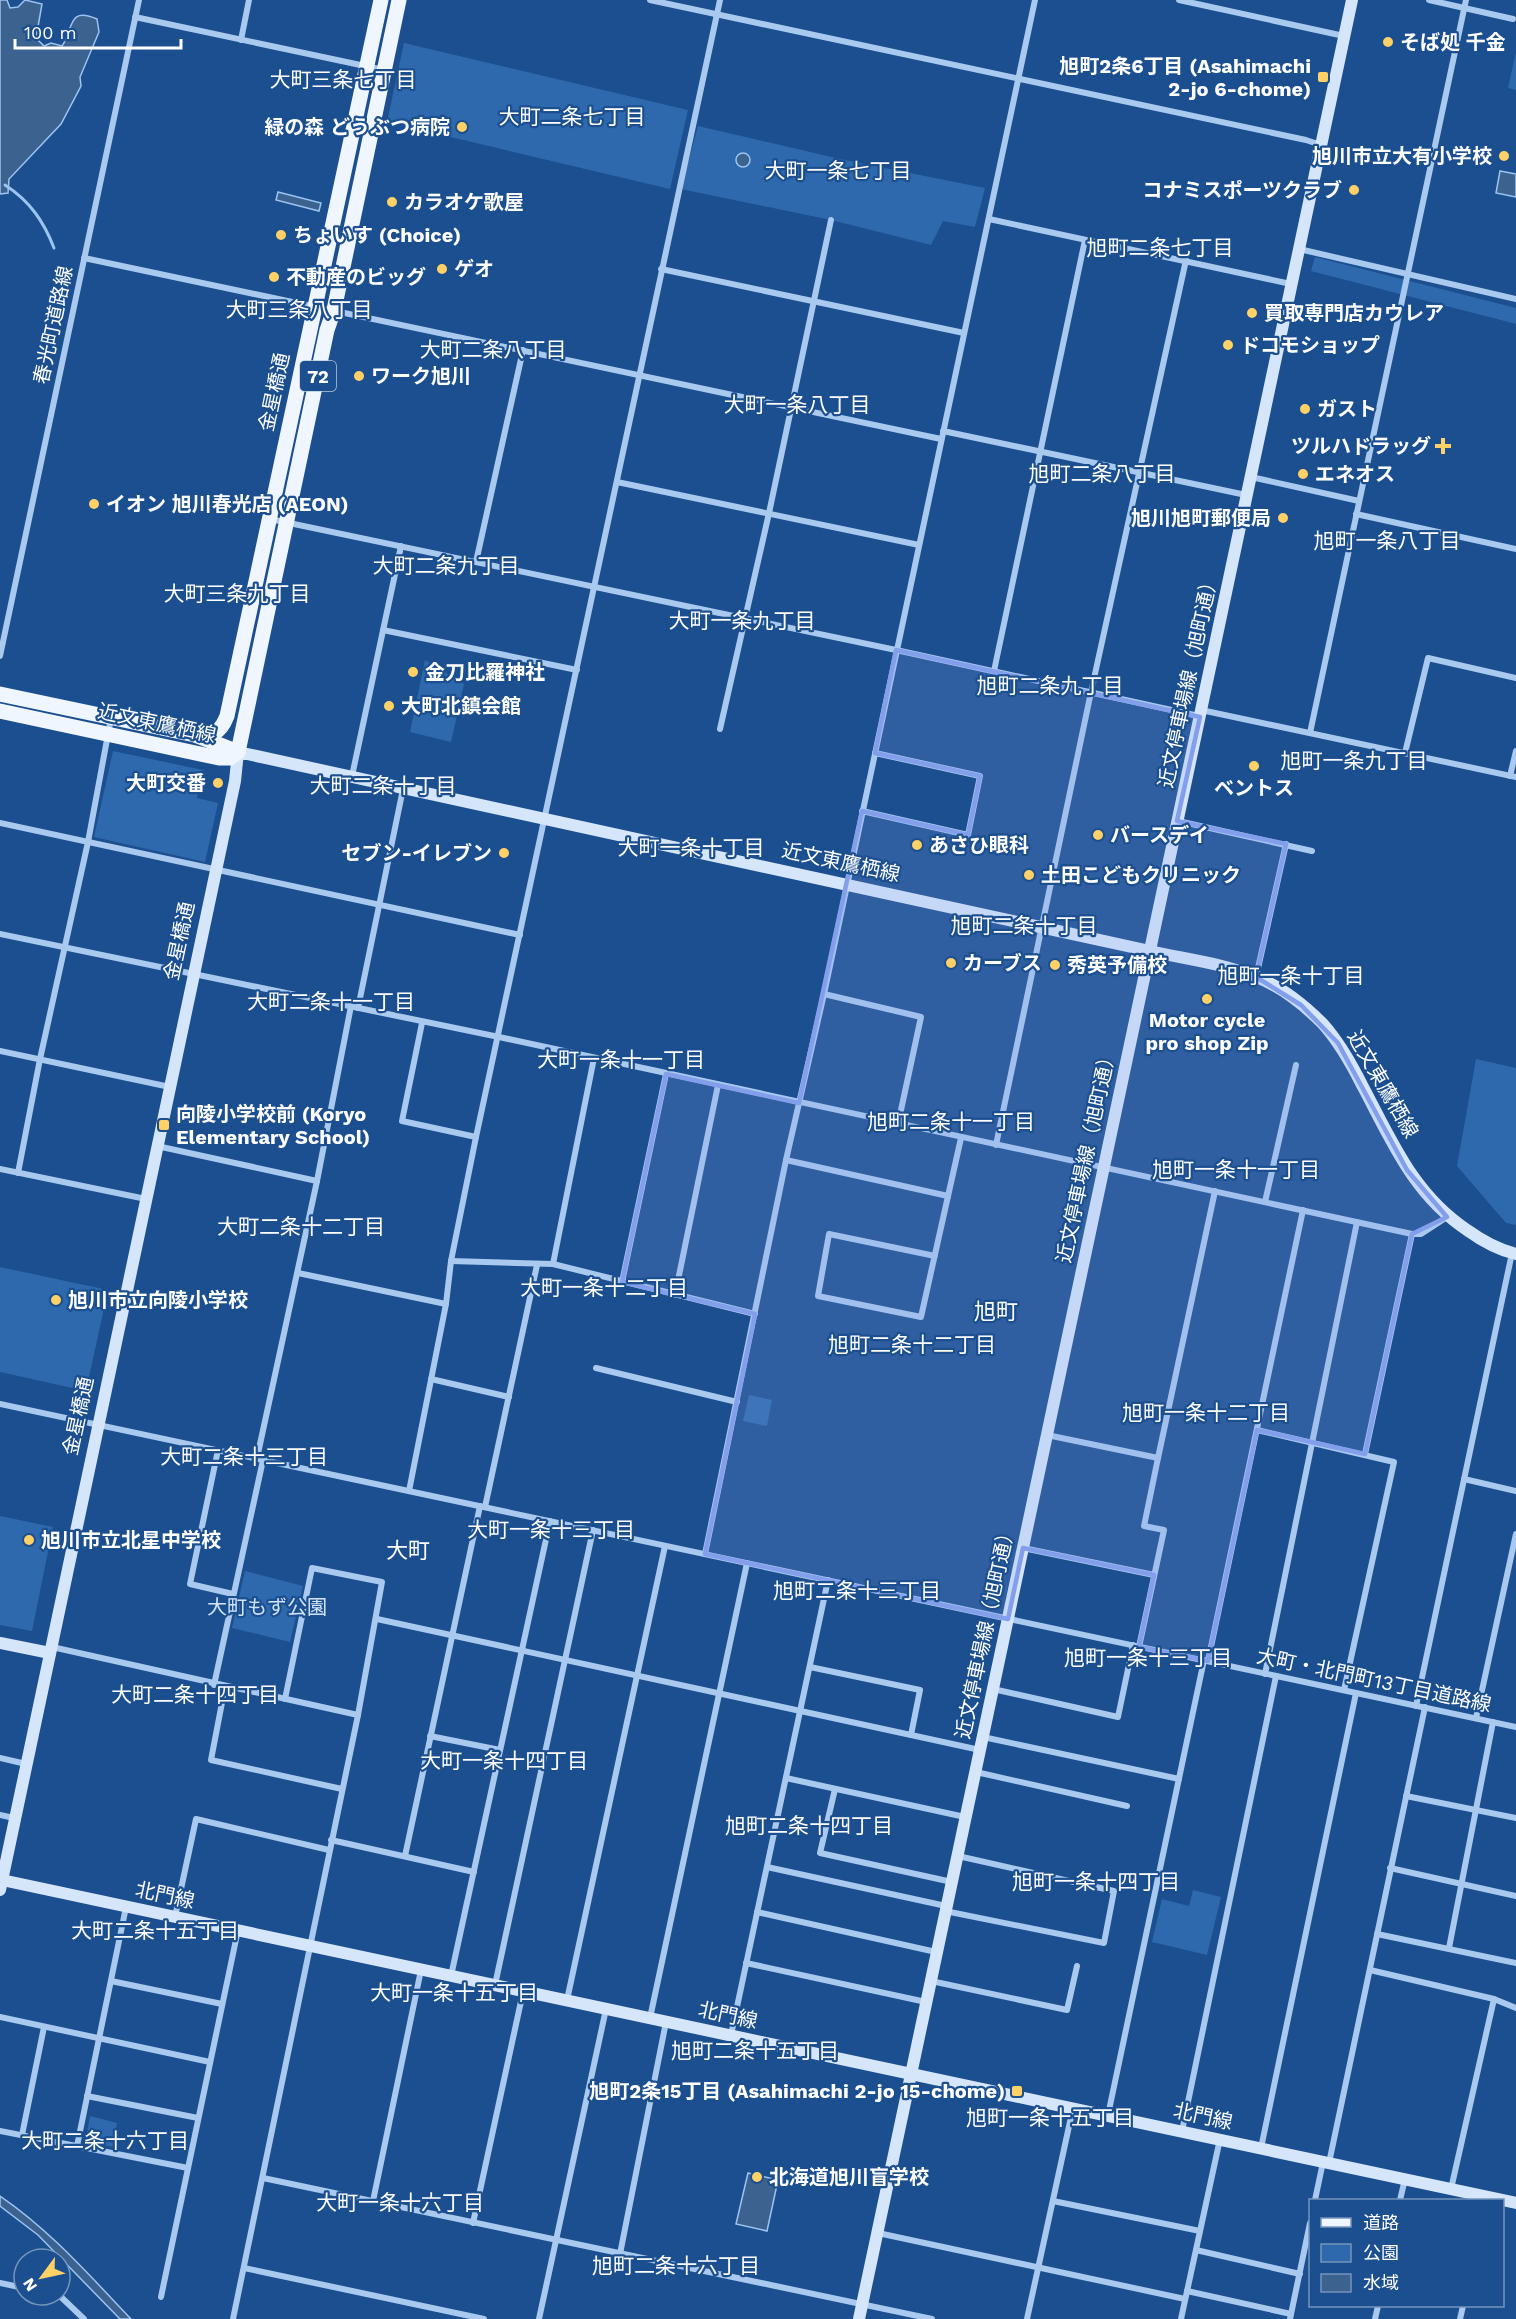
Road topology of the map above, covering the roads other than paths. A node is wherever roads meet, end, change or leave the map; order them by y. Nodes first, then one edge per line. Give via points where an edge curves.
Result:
1 (139, 0) edge
2 (249, 0) edge
3 (381, 0) edge
4 (399, 0) edge
5 (650, 0) edge
6 (720, 0) edge
7 (1035, 0) edge
8 (1179, 0) edge
9 (1352, 0) edge
10 (1430, 0) edge
11 (1465, 4) edge
12 (717, 14) junction
13 (135, 17) junction
14 (1513, 19) dead end
15 (1345, 36) junction
16 (241, 40) junction
17 (367, 67) junction
18 (384, 70) junction
19 (1018, 80) junction
20 (1321, 145) junction
21 (989, 219) junction
22 (831, 220) dead end
23 (1085, 240) junction
24 (1299, 249) junction
25 (84, 258) junction
26 (1186, 260) junction
27 (661, 269) junction
28 (1407, 274) junction
29 (1292, 284) junction
30 (1516, 299) edge
31 (813, 302) junction
32 (317, 305) junction
33 (334, 310) junction
34 (964, 333) junction
35 (523, 350) junction
36 (640, 376) junction
37 (790, 407) junction
38 (942, 435) junction
39 (1041, 451) junction
40 (1140, 472) junction
41 (1251, 477) junction
42 (617, 482) junction
43 (1247, 495) junction
44 (1359, 501) junction
45 (769, 513) junction
46 (1356, 514) junction
47 (269, 518) junction
48 (287, 522) junction
49 (919, 545) junction
50 (401, 546) junction
51 (1516, 549) edge
52 (476, 562) junction
53 (595, 587) junction
54 (746, 619) junction
55 (383, 630) junction
56 (896, 650) junction
57 (0, 656) edge
58 (577, 670) junction
59 (994, 672) junction
60 (1516, 678) edge
61 (1091, 692) junction
62 (0, 694) edge
63 (0, 711) edge
64 (1201, 713) junction
65 (227, 716) junction
66 (112, 717) junction
67 (720, 729) dead end
68 (1310, 733) junction
69 (108, 734) junction
70 (195, 735) junction
71 (1516, 751) edge
72 (238, 752) junction
73 (875, 753) junction
74 (1405, 753) junction
75 (352, 777) junction
76 (1513, 777) edge
77 (404, 788) junction
78 (862, 811) junction
79 (546, 819) junction
80 (1178, 821) junction
81 (0, 823) edge
82 (88, 842) junction
83 (1286, 844) junction
84 (1312, 851) dead end
85 (215, 870) junction
86 (847, 884) junction
87 (380, 905) junction
88 (1041, 927) junction
89 (0, 934) edge
90 (519, 935) junction
91 (65, 947) junction
92 (1150, 951) junction
93 (193, 975) junction
94 (1256, 977) junction
95 (824, 994) junction
96 (355, 1007) junction
97 (422, 1023) junction
98 (499, 1037) junction
99 (0, 1051) edge
100 (594, 1058) junction
101 (39, 1059) junction
102 (1296, 1065) dead end
103 (666, 1074) junction
104 (718, 1085) junction
105 (170, 1087) junction
106 (799, 1103) junction
107 (898, 1124) junction
108 (476, 1137) junction
109 (961, 1138) junction
110 (996, 1145) junction
111 (157, 1146) junction
112 (786, 1160) junction
113 (1104, 1168) junction
114 (0, 1169) edge
115 (18, 1173) junction
116 (317, 1181) junction
117 (1215, 1191) junction
118 (948, 1196) junction
119 (146, 1199) junction
120 (1265, 1202) junction
121 (1303, 1210) junction
122 (1447, 1217) junction
123 (1356, 1222) junction
124 (1412, 1234) junction
125 (1514, 1254) edge
126 (934, 1256) junction
127 (451, 1261) junction
128 (553, 1264) junction
129 (537, 1265) junction
130 (298, 1273) junction
131 (622, 1282) junction
132 (675, 1295) junction
133 (446, 1304) junction
134 (755, 1314) junction
135 (596, 1368) dead end
136 (431, 1379) junction
137 (509, 1397) junction
138 (737, 1402) junction
139 (0, 1404) edge
140 (98, 1425) junction
141 (1257, 1430) junction
142 (1047, 1435) junction
143 (1311, 1443) junction
144 (218, 1450) junction
145 (1365, 1454) junction
146 (1158, 1458) junction
147 (260, 1459) junction
148 (1464, 1479) junction
149 (409, 1491) junction
150 (1516, 1491) edge
151 (483, 1507) junction
152 (550, 1521) junction
153 (593, 1530) junction
154 (1516, 1534) edge
155 (665, 1545) junction
156 (1023, 1548) junction
157 (705, 1554) junction
158 (747, 1563) junction
159 (1154, 1575) junction
160 (828, 1580) junction
161 (233, 1594) junction
162 (1008, 1618) junction
163 (377, 1619) junction
164 (452, 1635) junction
165 (0, 1643) edge
166 (1136, 1646) junction
167 (51, 1650) junction
168 (522, 1650) junction
169 (565, 1659) junction
170 (1206, 1661) junction
171 (810, 1667) junction
172 (1265, 1674) junction
173 (638, 1676) junction
174 (1276, 1676) junction
175 (214, 1684) junction
176 (225, 1687) junction
177 (993, 1689) junction
178 (1344, 1690) junction
179 (1356, 1693) junction
180 (719, 1694) junction
181 (285, 1699) junction
182 (1416, 1706) junction
183 (1425, 1707) junction
184 (800, 1712) junction
185 (358, 1715) junction
186 (1476, 1718) junction
187 (1493, 1722) junction
188 (1516, 1727) edge
189 (911, 1735) junction
190 (430, 1736) junction
191 (981, 1743) junction
192 (500, 1750) junction
193 (0, 1758) edge
194 (26, 1764) junction
195 (975, 1772) junction
196 (786, 1778) junction
197 (1179, 1779) junction
198 (342, 1789) junction
199 (835, 1789) junction
200 (1406, 1796) junction
201 (1127, 1806) dead end
202 (1476, 1809) junction
203 (0, 1815) edge
204 (965, 1817) junction
205 (14, 1818) junction
206 (1516, 1818) edge
207 (331, 1840) junction
208 (329, 1850) junction
209 (405, 1856) junction
210 (957, 1856) junction
211 (767, 1868) junction
212 (1390, 1868) junction
213 (474, 1872) junction
214 (952, 1882) junction
215 (1, 1883) edge
216 (1460, 1883) junction
217 (1516, 1896) edge
218 (126, 1906) junction
219 (946, 1908) junction
220 (757, 1912) junction
221 (175, 1917) junction
222 (238, 1930) junction
223 (1377, 1934) junction
224 (311, 1946) junction
225 (1449, 1948) junction
226 (936, 1952) junction
227 (747, 1963) junction
228 (1516, 1963) edge
229 (1077, 1966) dead end
230 (422, 1969) junction
231 (1370, 1970) junction
232 (451, 1976) junction
233 (111, 1981) junction
234 (930, 1981) junction
235 (495, 1985) junction
236 (524, 1991) junction
237 (1494, 1999) junction
238 (567, 2001) junction
239 (926, 2002) junction
240 (222, 2004) junction
241 (606, 2008) junction
242 (1516, 2008) edge
243 (0, 2017) edge
244 (650, 2018) junction
245 (667, 2022) junction
246 (44, 2027) junction
247 (731, 2036) junction
248 (99, 2038) junction
249 (210, 2062) junction
250 (911, 2074) junction
251 (87, 2096) junction
252 (1073, 2108) junction
253 (1108, 2115) junction
254 (198, 2118) junction
255 (0, 2131) edge
256 (1182, 2131) junction
257 (22, 2136) junction
258 (1220, 2139) junction
259 (77, 2146) junction
260 (1261, 2148) junction
261 (1326, 2163) junction
262 (188, 2168) junction
263 (263, 2178) junction
264 (1405, 2179) junction
265 (1450, 2189) junction
266 (1315, 2199) edge
267 (1400, 2199) edge
268 (1485, 2199) edge
269 (373, 2201) junction
270 (1053, 2201) junction
271 (473, 2223) junction
272 (1200, 2230) junction
273 (1309, 2232) edge
274 (877, 2233) junction
275 (556, 2240) junction
276 (1196, 2250) junction
277 (620, 2254) junction
278 (244, 2268) junction
279 (1038, 2269) junction
280 (1300, 2274) junction
281 (1187, 2291) junction
282 (161, 2297) dead end
283 (1185, 2299) junction
284 (862, 2306) junction
285 (72, 2307) edge
286 (1291, 2317) edge
287 (84, 2319) edge
288 (233, 2319) edge
289 (484, 2319) edge
290 (539, 2319) edge
291 (859, 2319) edge
292 (932, 2319) edge
293 (1027, 2319) edge
294 (1181, 2319) edge

1 - 13 street, 春光町道路線
2 - 16 street
3 - 17 main road, 金星橋通 / 72
4 - 18 main road, 金星橋通 / 72
5 - 12 street
6 - 12 street
7 - 19 street
8 - 15 street
9 - 15 street, 近文停車場線（旭町通）
10 - 11 street
11 - 14 street
11 - 28 street
12 - 19 street
12 - 27 street
13 - 16 street
13 - 25 street, 春光町道路線
15 - 20 street, 近文停車場線（旭町通）
16 - 17 street
17 - 18 street
17 - 32 main road, 金星橋通 / 72
18 - 33 main road, 金星橋通 / 72
19 - 20 street
19 - 21 street
20 - 24 street, 近文停車場線（旭町通）
21 - 23 street
21 - 34 street
22 - 31 street
23 - 26 street
23 - 39 street
24 - 28 street
24 - 29 street, 近文停車場線（旭町通）
25 - 32 street
25 - 57 street, 春光町道路線
26 - 29 street
26 - 40 street
27 - 31 street
27 - 36 street
28 - 30 street
28 - 44 street
29 - 41 street, 近文停車場線（旭町通）
31 - 34 street
31 - 37 street
32 - 33 street
32 - 47 main road, 金星橋通 / 72
33 - 35 street
33 - 48 main road, 金星橋通 / 72
34 - 38 street
35 - 36 street
35 - 52 street
36 - 37 street
36 - 42 street
37 - 38 street
37 - 45 street
38 - 39 street
38 - 49 street
39 - 40 street
39 - 59 street
40 - 43 street
40 - 61 street
41 - 43 street, 近文停車場線（旭町通）
41 - 44 street
42 - 45 street
42 - 53 street
43 - 64 street, 近文停車場線（旭町通）
44 - 46 street
45 - 49 street
45 - 54 street
46 - 51 street
46 - 68 street
47 - 48 street
47 - 65 main road, 金星橋通 / 72
48 - 50 street
48 - 72 main road, 金星橋通 / 72
49 - 56 street
50 - 52 street
50 - 55 street
52 - 53 street
53 - 54 street
53 - 58 street
54 - 56 street
54 - 67 street
55 - 58 street
55 - 75 street
56 - 59 street
56 - 73 street
58 - 79 street
59 - 61 street
60 - 74 street via 1428,658
61 - 64 street
61 - 88 street
62 - 66 main road, 近文東鷹栖線
63 - 69 main road, 近文東鷹栖線
64 - 68 street
64 - 80 street, 近文停車場線（旭町通）
65 - 70 main road via 222,727 211,735
65 - 72 main road, 72
66 - 69 street
66 - 70 main road, 近文東鷹栖線
68 - 74 street
69 - 72 main road, 近文東鷹栖線 via 219,758 230,758
69 - 82 street
70 - 72 main road, 近文東鷹栖線
71 - 76 street
72 - 75 street, 近文東鷹栖線
72 - 85 street, 金星橋通
73 - 78 street
73 - 78 street via 980,776 968,835
74 - 76 street
75 - 77 street, 近文東鷹栖線
77 - 79 street, 近文東鷹栖線
77 - 87 street
78 - 86 street
79 - 86 street, 近文東鷹栖線
79 - 90 street
80 - 83 street
80 - 92 street, 近文停車場線（旭町通）
81 - 82 street
82 - 85 street
82 - 91 street
83 - 84 street
83 - 94 street
85 - 87 street
85 - 93 street, 金星橋通
86 - 88 street, 近文東鷹栖線
86 - 95 street
87 - 90 street
87 - 96 street
88 - 92 street, 近文東鷹栖線
88 - 110 street
89 - 91 street
90 - 98 street
91 - 93 street
91 - 101 street
92 - 94 street, 近文東鷹栖線
92 - 113 street, 近文停車場線（旭町通）
93 - 96 street
93 - 105 street, 金星橋通
94 - 122 street, 近文東鷹栖線 via 1301,1005 1338,1043 1407,1170
95 - 106 street
95 - 107 street via 921,1017
96 - 97 street
96 - 116 street
97 - 98 street
97 - 108 street via 402,1121
98 - 100 street
98 - 108 street
99 - 101 street
100 - 103 street
100 - 128 street
101 - 105 street
101 - 115 street
102 - 120 street
103 - 104 street
103 - 131 street
104 - 106 street
104 - 132 street
105 - 111 street, 金星橋通
106 - 107 street
106 - 112 street
107 - 109 street
108 - 127 street
109 - 110 street
109 - 118 street
110 - 113 street
111 - 116 street
111 - 119 street, 金星橋通
112 - 118 street
112 - 134 street
113 - 117 street
113 - 142 street, 近文停車場線（旭町通）
114 - 115 street
115 - 119 street
116 - 130 street
117 - 120 street
117 - 146 street
118 - 126 street
119 - 140 street, 金星橋通
120 - 121 street
121 - 123 street
121 - 141 street
122 - 124 street via 1421,1234
122 - 125 street, 近文東鷹栖線 via 1477,1237
123 - 124 street
123 - 143 street
124 - 145 street
125 - 148 street
126 - 126 street via 829,1234 818,1296 921,1317
127 - 129 street
127 - 133 street
128 - 129 street
128 - 131 street
129 - 137 street
130 - 133 street
130 - 147 street
131 - 132 street
132 - 134 street
133 - 136 street
134 - 138 street
135 - 138 street
136 - 137 street
136 - 149 street
137 - 151 street
138 - 157 street
139 - 140 street, 大町・北門町13丁目道路線
140 - 144 street, 大町・北門町13丁目道路線
140 - 167 street, 金星橋通
141 - 143 street
141 - 170 street
142 - 146 street
142 - 156 street, 近文停車場線（旭町通）
143 - 145 street
143 - 172 street
144 - 147 street, 大町・北門町13丁目道路線
144 - 161 street via 190,1584
145 - 178 street via 1394,1462
146 - 159 street via 1144,1526 1164,1530
147 - 149 street, 大町・北門町13丁目道路線
147 - 161 street
148 - 150 street
148 - 182 street
149 - 151 street, 大町・北門町13丁目道路線
151 - 152 street, 大町・北門町13丁目道路線
151 - 164 street
152 - 153 street, 大町・北門町13丁目道路線
152 - 168 street
153 - 155 street, 大町・北門町13丁目道路線
153 - 169 street
154 - 186 street
155 - 157 street, 大町・北門町13丁目道路線
155 - 173 street
156 - 159 street
156 - 162 street, 近文停車場線（旭町通）
157 - 158 street, 大町・北門町13丁目道路線
158 - 160 street, 大町・北門町13丁目道路線
158 - 180 street
159 - 166 street
160 - 162 street, 大町・北門町13丁目道路線
160 - 171 street
161 - 175 street
162 - 166 street, 大町・北門町13丁目道路線
162 - 177 street, 近文停車場線（旭町通）
163 - 164 street
163 - 181 street via 382,1582 312,1568
163 - 185 street
164 - 168 street
164 - 190 street
165 - 167 street
166 - 170 street, 大町・北門町13丁目道路線
166 - 177 street via 1118,1717
167 - 175 street
167 - 194 street, 金星橋通
168 - 169 street
168 - 192 street
169 - 173 street
169 - 235 street
170 - 172 street, 大町・北門町13丁目道路線
170 - 197 street
171 - 184 street
171 - 189 street via 921,1690
172 - 174 street, 大町・北門町13丁目道路線
173 - 180 street
173 - 238 street
174 - 178 street, 大町・北門町13丁目道路線
174 - 256 street
175 - 176 street
176 - 181 street
176 - 198 street via 212,1760
177 - 191 street, 近文停車場線（旭町通）
178 - 179 street, 大町・北門町13丁目道路線
179 - 182 street, 大町・北門町13丁目道路線
179 - 260 street
180 - 184 street
180 - 244 street
181 - 185 street
182 - 183 street, 大町・北門町13丁目道路線
183 - 186 street, 大町・北門町13丁目道路線
183 - 200 street
184 - 189 street
184 - 196 street
185 - 198 street
186 - 187 street, 大町・北門町13丁目道路線
187 - 188 street, 大町・北門町13丁目道路線
187 - 202 street
189 - 191 street
190 - 192 street
190 - 209 street
191 - 195 street, 近文停車場線（旭町通）
191 - 197 street
192 - 213 street
193 - 194 street
194 - 205 street, 金星橋通
195 - 201 street
195 - 204 street, 近文停車場線（旭町通）
196 - 199 street
196 - 211 street
197 - 253 street
198 - 207 street
199 - 204 street
199 - 214 street via 820,1853
200 - 202 street
200 - 212 street
202 - 206 street
202 - 216 street
203 - 205 street
204 - 210 street, 近文停車場線（旭町通）
205 - 215 street, 金星橋通
207 - 208 street
207 - 209 street
208 - 221 street via 196,1819
208 - 224 street
209 - 213 street
210 - 214 street, 近文停車場線（旭町通）
210 - 219 street via 1114,1891 1104,1943
211 - 219 street
211 - 220 street
212 - 216 street
212 - 223 street
213 - 232 street
214 - 219 street, 近文停車場線（旭町通）
215 - 218 street, 北門線
216 - 217 street
216 - 225 street
218 - 221 street, 北門線
218 - 233 street
219 - 226 street, 近文停車場線（旭町通）
220 - 226 street
220 - 227 street
221 - 222 street, 北門線
222 - 224 street, 北門線
222 - 240 street
223 - 225 street
223 - 231 street
224 - 230 street, 北門線
224 - 263 street
225 - 228 street
226 - 234 street, 近文停車場線（旭町通）
227 - 239 street
227 - 247 street
229 - 234 street via 1067,2010
230 - 232 street, 北門線
230 - 269 street
231 - 237 street
231 - 261 street
232 - 235 street, 北門線
233 - 240 street
233 - 248 street
234 - 239 street, 近文停車場線（旭町通）
235 - 236 street, 北門線
236 - 238 street, 北門線
236 - 271 street
237 - 242 street
237 - 265 street
238 - 241 street, 北門線
239 - 250 street, 近文停車場線（旭町通）
240 - 249 street
241 - 244 street, 北門線
241 - 275 street
243 - 246 street
244 - 245 street, 北門線
245 - 247 street, 北門線
245 - 277 street
246 - 248 street
246 - 257 street
247 - 250 street, 北門線
248 - 249 street
248 - 251 street
249 - 254 street
250 - 252 street, 北門線
250 - 274 street, 近文停車場線（旭町通）
251 - 254 street
251 - 259 street
252 - 253 street, 北門線
252 - 270 street
253 - 256 street, 北門線
254 - 262 street
255 - 257 street
256 - 258 street, 北門線
257 - 259 street
258 - 260 street, 北門線
258 - 272 street
259 - 262 street
260 - 261 street, 北門線
261 - 264 street, 北門線
261 - 266 street
262 - 282 street
263 - 269 street
263 - 278 street
264 - 265 street, 北門線
264 - 267 street
265 - 268 street, 北門線
269 - 271 street
270 - 272 street
270 - 279 street
271 - 275 street
272 - 276 street
273 - 280 street
274 - 279 street
274 - 284 street, 近文停車場線（旭町通）
275 - 277 street
275 - 290 street
276 - 280 street
276 - 281 street
277 - 284 street
278 - 288 street
278 - 289 street
279 - 283 street
279 - 293 street
280 - 286 street
281 - 283 street
281 - 286 street
283 - 294 street
284 - 291 street, 近文停車場線（旭町通）
284 - 292 street
285 - 287 street

